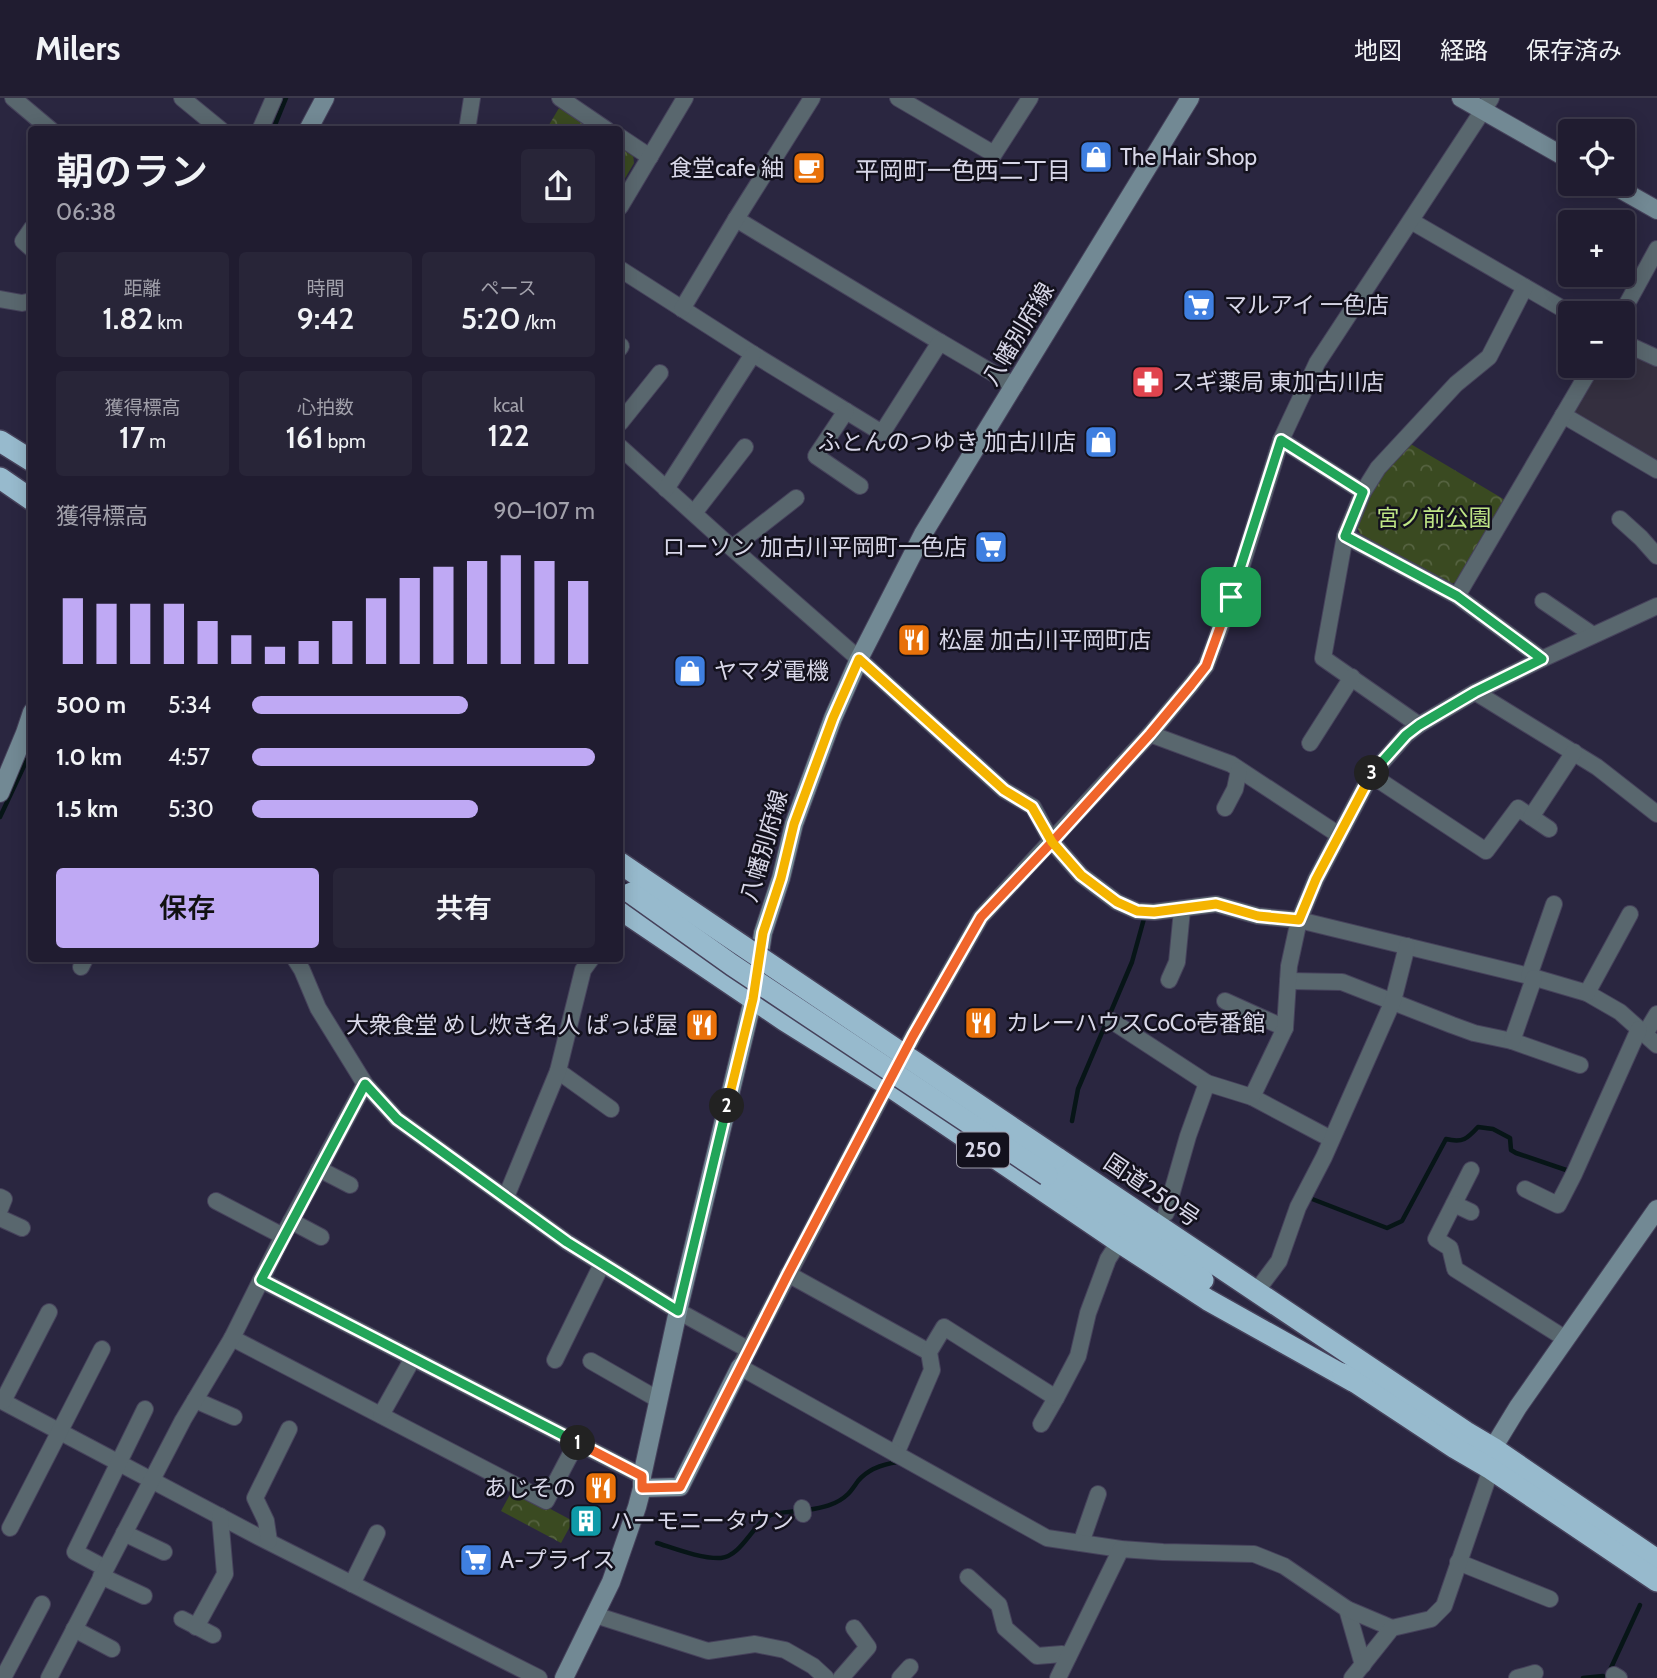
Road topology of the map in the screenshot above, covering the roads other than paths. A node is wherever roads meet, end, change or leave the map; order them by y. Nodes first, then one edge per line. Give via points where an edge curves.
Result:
1 (13, 98) edge
2 (182, 98) edge
3 (274, 98) edge
4 (325, 98) edge
5 (472, 98) edge
6 (685, 98) edge
7 (812, 98) edge
8 (898, 98) edge
9 (1030, 98) edge
10 (1190, 98) edge
11 (1461, 98) edge
12 (567, 100) edge
13 (1487, 104) edge
14 (46, 126) edge
15 (216, 126) edge
16 (262, 126) edge
17 (310, 126) edge
18 (468, 126) edge
19 (602, 126) edge
20 (623, 139) edge
21 (1558, 152) edge
22 (650, 157) junction
23 (1632, 196) edge
24 (623, 202) edge
25 (1657, 210) edge
26 (736, 219) junction
27 (1411, 221) junction
28 (1657, 249) edge
29 (623, 271) edge
30 (1525, 287) junction
31 (0, 299) edge
32 (1629, 301) edge
33 (28, 302) edge
34 (1558, 306) edge
35 (682, 309) junction
36 (940, 342) junction
37 (1635, 348) edge
38 (752, 354) junction
39 (1657, 358) edge
40 (660, 373) dead end
41 (1585, 378) edge
42 (1015, 386) junction
43 (846, 411) junction
44 (1563, 415) junction
45 (623, 419) edge
46 (1281, 440) junction
47 (0, 441) edge
48 (745, 447) dead end
49 (623, 450) edge
50 (28, 458) edge
51 (1657, 470) edge
52 (0, 478) edge
53 (860, 486) dead end
54 (666, 489) junction
55 (1363, 492) junction
56 (28, 497) edge
57 (796, 498) dead end
58 (694, 513) junction
59 (1620, 519) dead end
60 (1345, 536) junction
61 (732, 548) junction
62 (1657, 556) edge
63 (1457, 596) junction
64 (1544, 601) dead end
65 (1657, 606) edge
66 (1593, 635) junction
67 (859, 659) junction
68 (1542, 659) junction
69 (1352, 677) junction
70 (1475, 692) junction
71 (1419, 725) junction
72 (1150, 734) junction
73 (28, 735) edge
74 (1310, 743) dead end
75 (1574, 752) junction
76 (1239, 770) junction
77 (1371, 775) junction
78 (0, 793) edge
79 (1225, 808) dead end
80 (1657, 814) edge
81 (1531, 817) junction
82 (1549, 829) dead end
83 (1339, 835) junction
84 (1052, 842) junction
85 (623, 881) edge
86 (626, 899) edge
87 (1554, 904) dead end
88 (1182, 909) junction
89 (1630, 915) dead end
90 (1299, 920) junction
91 (1604, 926) dead end
92 (1619, 934) junction
93 (1407, 946) junction
94 (589, 962) edge
95 (300, 963) edge
96 (1531, 977) junction
97 (1169, 980) dead end
98 (1288, 981) junction
99 (1587, 993) junction
100 (753, 999) junction
101 (1226, 1001) dead end
102 (1393, 1001) junction
103 (1657, 1014) edge
104 (1112, 1021) dead end
105 (1285, 1028) junction
106 (1647, 1036) edge
107 (1512, 1041) junction
108 (1580, 1065) dead end
109 (558, 1071) junction
110 (1207, 1083) junction
111 (365, 1084) junction
112 (888, 1085) junction
113 (1252, 1097) junction
114 (611, 1109) dead end
115 (1331, 1139) junction
116 (1052, 1166) junction
117 (319, 1169) junction
118 (1471, 1170) dead end
119 (350, 1185) dead end
120 (1525, 1189) dead end
121 (0, 1197) edge
122 (506, 1198) junction
123 (216, 1201) dead end
124 (1454, 1204) junction
125 (0, 1209) edge
126 (1657, 1209) edge
127 (1471, 1212) dead end
128 (1166, 1213) dead end
129 (0, 1218) edge
130 (22, 1228) dead end
131 (287, 1229) junction
132 (321, 1237) dead end
133 (1119, 1242) junction
134 (602, 1264) junction
135 (788, 1274) junction
136 (261, 1280) junction
137 (1261, 1285) dead end
138 (678, 1311) junction
139 (49, 1312) dead end
140 (232, 1338) junction
141 (1566, 1339) junction
142 (102, 1349) dead end
143 (749, 1350) junction
144 (929, 1352) junction
145 (413, 1358) junction
146 (555, 1360) dead end
147 (590, 1361) dead end
148 (740, 1367) junction
149 (1353, 1381) junction
150 (1056, 1398) junction
151 (195, 1400) junction
152 (659, 1400) junction
153 (4, 1402) edge
154 (145, 1409) dead end
155 (381, 1416) junction
156 (234, 1418) dead end
157 (0, 1419) edge
158 (1041, 1424) dead end
159 (289, 1429) dead end
160 (59, 1431) junction
161 (577, 1442) junction
162 (896, 1454) junction
163 (1492, 1459) junction
164 (118, 1462) junction
165 (152, 1481) junction
166 (642, 1482) junction
167 (1098, 1494) dead end
168 (10, 1516) dead end
169 (220, 1516) junction
170 (124, 1533) junction
171 (377, 1533) dead end
172 (268, 1541) junction
173 (1081, 1543) junction
174 (1122, 1549) junction
175 (164, 1552) dead end
176 (1657, 1560) edge
177 (1458, 1562) junction
178 (103, 1572) junction
179 (968, 1577) dead end
180 (1657, 1581) edge
181 (352, 1584) junction
182 (144, 1596) dead end
183 (1550, 1599) dead end
184 (42, 1604) dead end
185 (1347, 1609) junction
186 (595, 1615) junction
187 (854, 1628) dead end
188 (1392, 1628) junction
189 (74, 1629) junction
190 (213, 1635) dead end
191 (112, 1649) dead end
192 (1068, 1657) junction
193 (1360, 1673) edge
194 (1516, 1673) edge
195 (1535, 1673) dead end
196 (3, 1678) edge
197 (50, 1678) edge
198 (539, 1678) edge
199 (564, 1678) edge
200 (826, 1678) edge
201 (841, 1678) edge
202 (1058, 1678) edge

1 - 14 street
2 - 15 street
3 - 16 street
4 - 17 main road
5 - 18 street
6 - 22 street
7 - 26 street
8 - 9 street via 994,154
10 - 42 main road, 八幡別府線
11 - 13 main road
12 - 19 street
13 - 21 main road
13 - 27 street
20 - 22 street
22 - 24 street
23 - 25 main road
26 - 35 street
26 - 36 street
27 - 30 street
27 - 46 street via 1317,363
28 - 32 street
29 - 35 street
30 - 34 street
30 - 55 street via 1489,357 1456,384 1378,468
31 - 33 street
35 - 38 street
36 - 42 street
36 - 43 street via 882,433
37 - 39 street
38 - 43 street
38 - 54 street
40 - 45 street
41 - 44 street
42 - 67 main road, 八幡別府線 via 923,534
43 - 53 street via 816,456 837,481
44 - 51 street
44 - 63 street
46 - 55 street
46 - 72 street via 1206,666
47 - 50 highway
48 - 58 street
49 - 54 street
52 - 56 highway
54 - 58 street
55 - 60 street
57 - 61 street
58 - 61 street
59 - 62 street
60 - 63 street
60 - 69 street via 1323,658
61 - 67 street
63 - 68 street
64 - 66 street
65 - 66 street
66 - 68 street
67 - 84 street via 1004,790 1032,807
67 - 100 main road, 八幡別府線 via 794,824 763,933
68 - 70 street
69 - 71 street
69 - 74 street
70 - 71 street
70 - 75 street
71 - 77 street
72 - 76 street
72 - 84 street
73 - 78 main road
75 - 80 street
75 - 81 street
76 - 79 street
76 - 83 street
77 - 81 street via 1486,851 1518,808
77 - 83 street
81 - 82 street
83 - 90 street
84 - 88 street via 1081,875 1117,902 1137,911
84 - 112 street via 981,917
85 - 86 highway, 国道250号 / 250
86 - 100 highway, 250
86 - 116 highway, 国道250号 / 250, bridge
87 - 96 street
88 - 90 street via 1216,904 1258,916
88 - 97 street via 1183,962
89 - 92 street
90 - 93 street
90 - 98 street
91 - 92 street
92 - 99 street
93 - 96 street
93 - 102 street
94 - 109 street
95 - 111 street via 318,1008
96 - 99 street
96 - 107 street
98 - 102 street via 1342,982
98 - 105 street
99 - 106 street via 1620,1012
100 - 112 highway, 250
100 - 138 main road, 八幡別府線
101 - 105 street
102 - 107 street via 1452,1025
102 - 115 street
103 - 106 street
104 - 110 street
105 - 113 street
106 - 120 street via 1558,1205
107 - 108 street
109 - 114 street
109 - 122 street
110 - 113 street
110 - 128 street
111 - 117 street
111 - 122 street via 397,1119
112 - 133 highway, 250
112 - 135 street
113 - 115 street
115 - 137 street via 1297,1208 1279,1261
116 - 149 highway, 国道250号 / 250
116 - 163 highway, 国道250号 / 250 via 1351,1353 1466,1432
117 - 119 street
117 - 131 street
118 - 124 street
121 - 125 street via 4,1199
122 - 134 street
123 - 131 street
124 - 127 street
124 - 141 street via 1436,1239 1450,1248 1455,1269 1489,1301
126 - 141 main road
129 - 130 street
131 - 132 street
131 - 136 street
133 - 149 highway, 250 via 1208,1300
133 - 150 street via 1088,1313 1078,1356
134 - 138 street
134 - 146 street
135 - 143 street
135 - 144 street
136 - 140 street
136 - 145 street
138 - 143 street
138 - 152 main road, 八幡別府線
139 - 153 street
140 - 151 street
140 - 155 street
141 - 163 main road via 1518,1407
142 - 160 street
143 - 148 street
144 - 150 street via 944,1327
144 - 162 street via 933,1370
145 - 155 street
145 - 161 street
147 - 152 street
148 - 162 street
148 - 166 main road via 680,1487
149 - 163 highway, 国道250号 / 250 via 1455,1448
150 - 158 street
151 - 156 street
151 - 165 street
152 - 166 main road, 八幡別府線
153 - 157 street
153 - 160 street
154 - 164 street
155 - 161 street via 546,1501
159 - 172 street via 283,1456 255,1498 266,1521
160 - 164 street
160 - 168 street
161 - 166 street
162 - 173 street via 1039,1539
163 - 176 highway, 国道250号 / 250
163 - 177 street
163 - 180 highway, 国道250号 / 250
164 - 165 street
164 - 178 street via 75,1552
165 - 169 street
165 - 170 street
166 - 186 main road, 八幡別府線 via 611,1582
167 - 173 street
169 - 172 street
169 - 190 street via 225,1574 189,1623
170 - 175 street
170 - 178 street
171 - 181 street
172 - 181 street
173 - 174 street
174 - 185 street via 1254,1554 1284,1566
174 - 192 street
177 - 183 street
177 - 188 street via 1444,1605 1432,1619
178 - 182 street
178 - 189 street
179 - 192 street via 999,1605 1005,1628 1037,1656
181 - 198 street
184 - 196 street via 24,1621
185 - 188 street
185 - 193 street
186 - 199 main road, 八幡別府線
186 - 200 street via 708,1651 755,1644 785,1650
187 - 201 street via 868,1647
188 - 193 street
189 - 191 street
189 - 197 street
192 - 202 street
194 - 195 street

